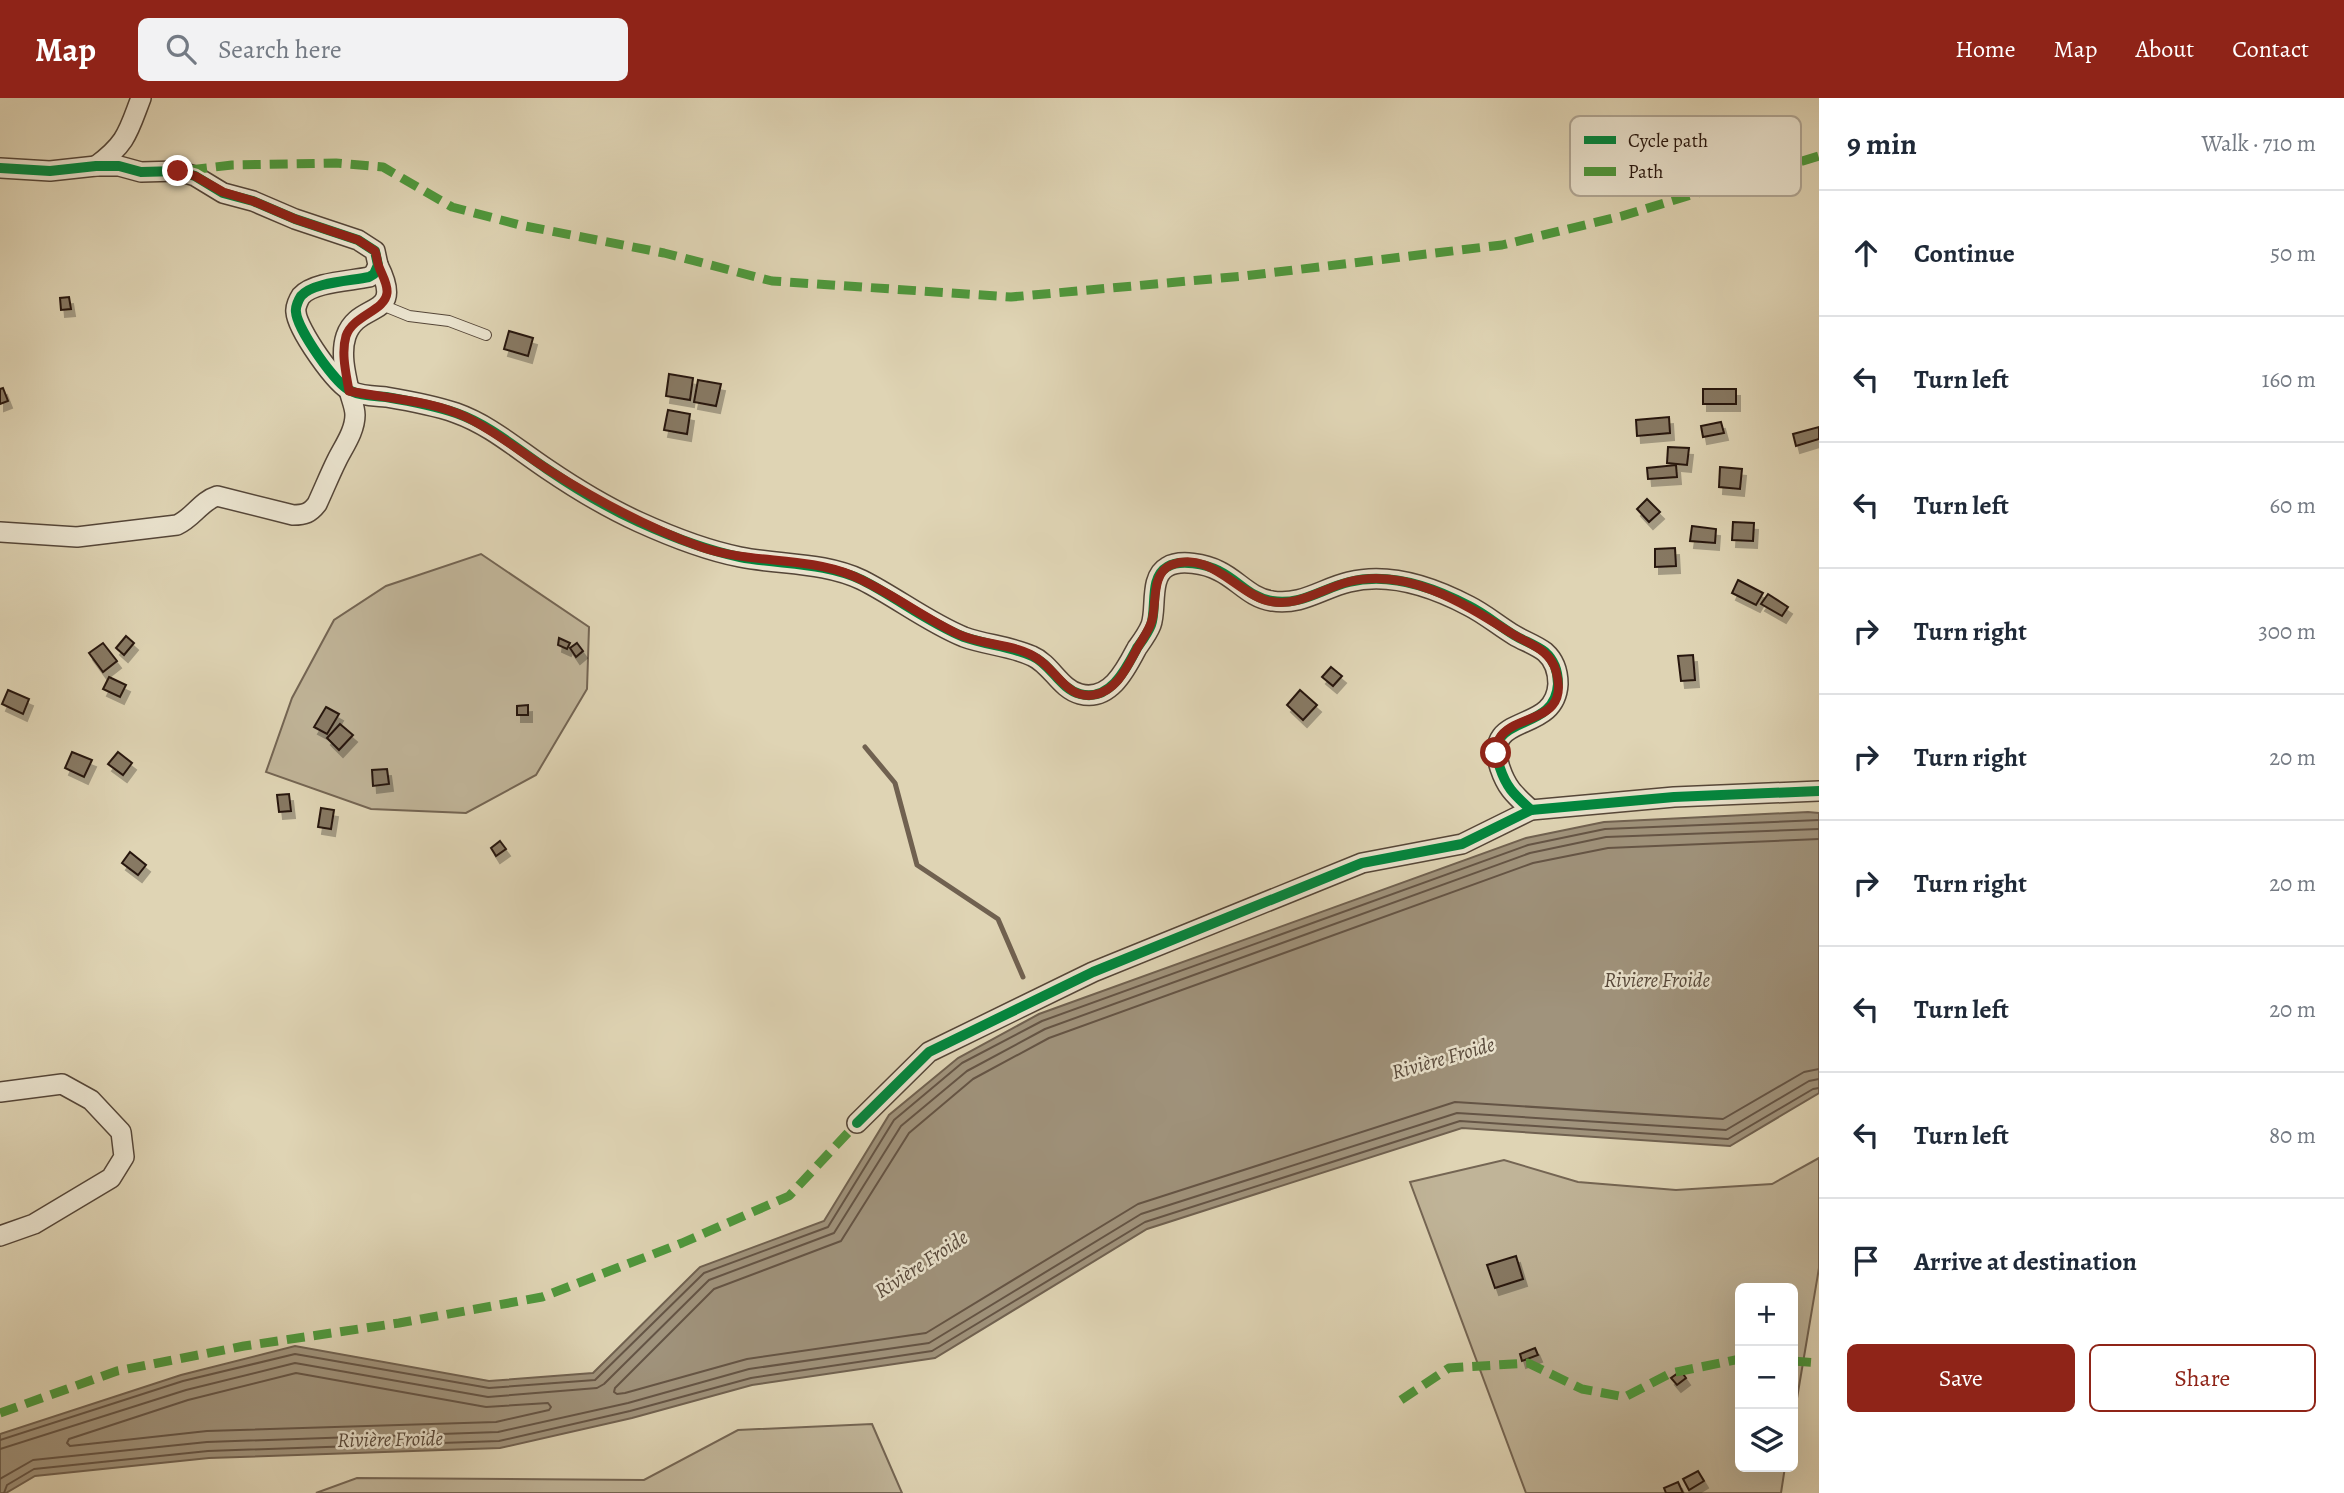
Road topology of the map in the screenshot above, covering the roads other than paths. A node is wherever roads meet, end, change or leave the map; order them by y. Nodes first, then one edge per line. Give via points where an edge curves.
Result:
1 (141, 98) edge
2 (96, 166) junction
3 (0, 168) edge
4 (378, 265) junction
5 (382, 305) junction
6 (486, 335) dead end
7 (349, 391) junction
8 (0, 531) edge
9 (1819, 791) edge
10 (1531, 810) junction
11 (0, 1092) edge
12 (857, 1122) dead end
13 (0, 1236) edge

1 - 2 street via 129,134
2 - 3 street via 50,171
2 - 4 street via 195,176 223,192 358,240 375,251
4 - 5 street via 387,294
4 - 7 street via 369,277 311,289 298,299 295,312 332,376
5 - 6 lane
5 - 7 street via 357,320 346,334
7 - 8 street via 355,414 351,434 317,504 303,515 217,496 177,525 77,537
7 - 10 street via 439,407 466,417 636,521 705,549 849,574 961,636 1037,658 1080,694 1106,691 1125,672 1152,623 1159,574 1167,567 1180,563 1219,570 1269,601 1293,602 1367,579 1421,586 1469,606 1543,650 1555,666 1558,686 1550,708 1498,739 1496,753 1509,791
9 - 10 street via 1674,797
10 - 12 street via 1462,844 1362,863 1093,972 929,1052
11 - 13 street via 62,1084 91,1100 121,1132 124,1157 111,1178 34,1224

